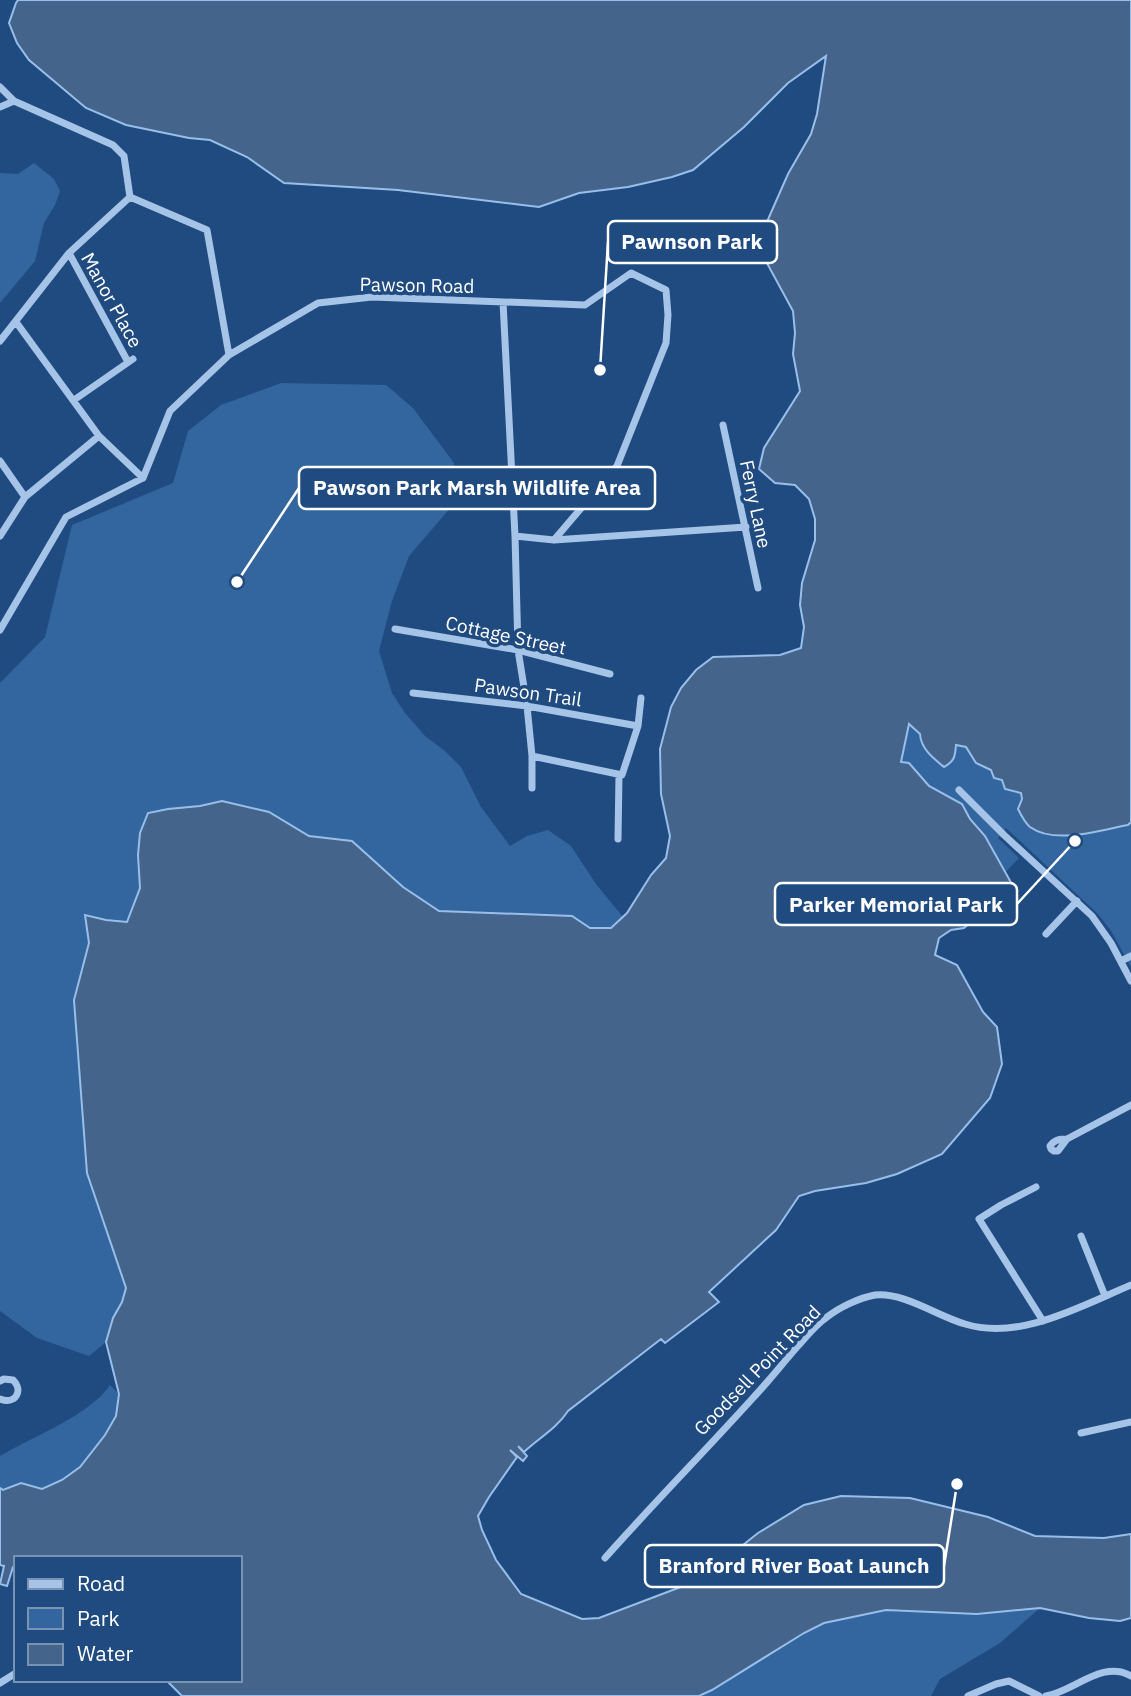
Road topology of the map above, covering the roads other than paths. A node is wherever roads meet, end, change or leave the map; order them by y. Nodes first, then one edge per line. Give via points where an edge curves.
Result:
1 (0, 87) edge
2 (14, 101) junction
3 (0, 107) edge
4 (130, 197) junction
5 (69, 253) junction
6 (503, 302) junction
7 (16, 322) junction
8 (0, 341) edge
9 (229, 355) junction
10 (74, 400) junction
11 (723, 425) dead end
12 (99, 436) junction
13 (0, 461) edge
14 (143, 478) junction
15 (25, 497) junction
16 (746, 527) junction
17 (0, 536) edge
18 (515, 536) junction
19 (554, 540) junction
20 (758, 588) dead end
21 (395, 629) dead end
22 (0, 631) edge
23 (518, 650) junction
24 (610, 674) dead end
25 (413, 693) dead end
26 (641, 698) dead end
27 (527, 706) junction
28 (638, 726) junction
29 (532, 756) junction
30 (619, 775) junction
31 (532, 788) dead end
32 (959, 790) dead end
33 (618, 839) dead end
34 (1077, 901) junction
35 (1046, 934) dead end
36 (1131, 956) edge
37 (1121, 961) junction
38 (1131, 981) edge
39 (1131, 1105) edge
40 (1067, 1139) dead end
41 (1035, 1187) dead end
42 (1081, 1236) dead end
43 (1131, 1285) edge
44 (1105, 1296) junction
45 (1043, 1321) junction
46 (0, 1381) edge
47 (0, 1399) edge
48 (1131, 1422) edge
49 (1081, 1433) dead end
50 (605, 1558) dead end
51 (1131, 1676) edge
52 (968, 1696) edge
53 (1039, 1696) edge
54 (1046, 1696) edge

1 - 2 street
2 - 3 street
2 - 4 street via 113,145 124,156
4 - 5 street
4 - 9 street via 207,230
5 - 7 street
5 - 10 street, Manor Place via 131,360
6 - 9 street, Pawson Road via 372,297 318,303
6 - 18 street, Pawson Road
6 - 19 street via 585,305 631,273 666,290 668,296 666,343 617,466
7 - 8 street
7 - 10 street
9 - 14 street, Pawson Road via 170,411
10 - 12 street
11 - 16 street, Ferry Lane
12 - 14 street
12 - 15 street
13 - 15 street
14 - 22 street via 66,517
15 - 17 street
16 - 19 street
16 - 20 street, Ferry Lane
18 - 19 street
18 - 23 street, Pawson Road
21 - 23 street, Cottage Street
23 - 24 street, Cottage Street
23 - 27 street, Pawson Road
25 - 27 street, Pawson Trail
26 - 28 street
27 - 28 street, Pawson Trail
27 - 29 street, Pawson Road
28 - 30 street
29 - 30 street
29 - 31 street, Pawson Road
30 - 33 street
32 - 34 street
34 - 35 street
34 - 37 street via 1100,926
36 - 37 street
37 - 38 street
39 - 40 street
41 - 45 street via 979,1219
42 - 44 street
43 - 44 street, Goodsell Point Road
44 - 45 street, Goodsell Point Road
45 - 50 street, Goodsell Point Road via 982,1328 884,1295 841,1308 813,1328
46 - 47 street via 13,1380 18,1392 11,1401
48 - 49 street
51 - 54 street via 1099,1674
52 - 53 street via 1009,1681

